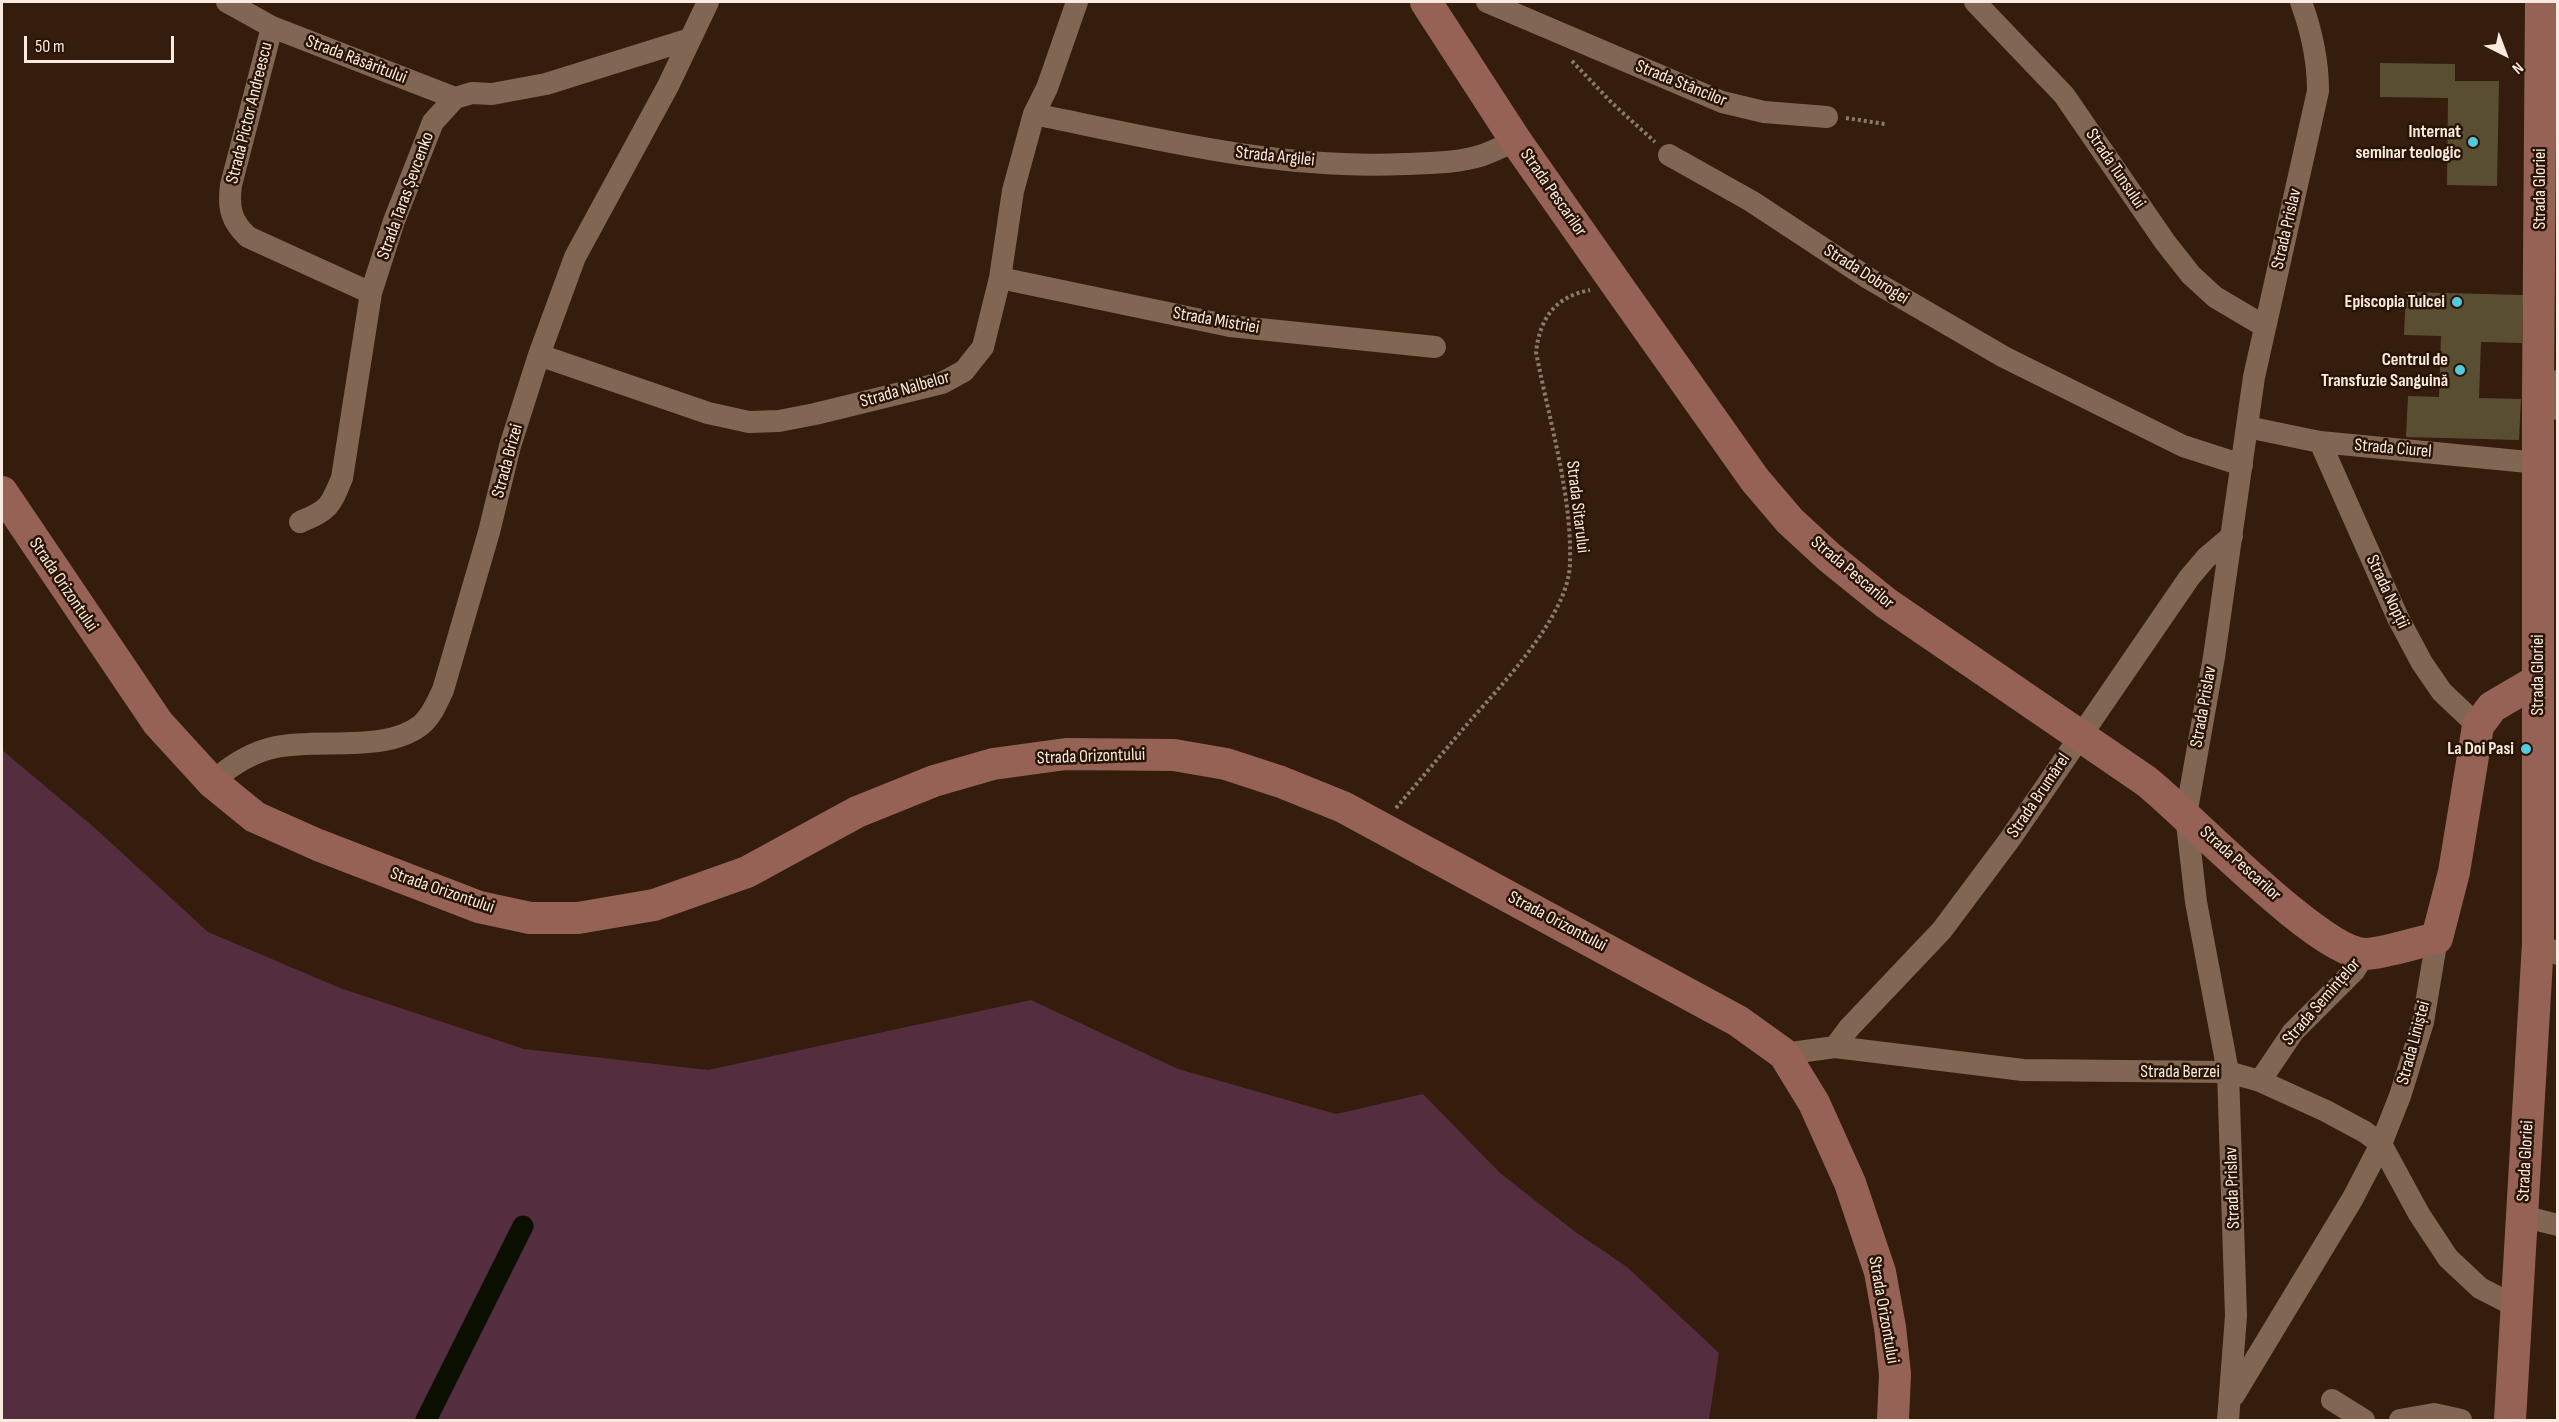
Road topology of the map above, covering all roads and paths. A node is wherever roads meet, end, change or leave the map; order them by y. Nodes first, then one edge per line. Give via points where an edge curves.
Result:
1 (227, 2) edge
2 (708, 2) edge
3 (1077, 2) edge
4 (1426, 2) edge
5 (1487, 2) edge
6 (1975, 2) edge
7 (2301, 2) edge
8 (2541, 2) edge
9 (272, 27) junction
10 (690, 39) junction
11 (1564, 53) dead end
12 (455, 98) junction
13 (1034, 114) junction
14 (1827, 117) joint
15 (1886, 124) dead end
16 (1516, 141) junction
17 (1669, 156) joint
18 (1000, 278) junction
19 (1617, 285) junction
20 (371, 293) junction
21 (2264, 326) junction
22 (1435, 347) dead end
23 (538, 355) junction
24 (2551, 394) edge
25 (2247, 427) junction
26 (2320, 442) junction
27 (2539, 462) junction
28 (2242, 465) junction
29 (2, 492) edge
30 (300, 522) dead end
31 (2232, 536) junction
32 (2545, 663) edge
33 (2478, 726) junction
34 (2080, 735) junction
35 (212, 782) junction
36 (2186, 814) junction
37 (1380, 826) junction
38 (2437, 939) junction
39 (2548, 949) edge
40 (2365, 954) junction
41 (1835, 1047) junction
42 (1784, 1054) junction
43 (2228, 1072) junction
44 (2260, 1081) junction
45 (2381, 1144) junction
46 (2522, 1216) junction
47 (2558, 1224) edge
48 (2516, 1306) junction
49 (2332, 1400) dead end
50 (2230, 1409) edge
51 (1893, 1420) edge
52 (2364, 1420) edge
53 (2400, 1420) edge
54 (2461, 1420) edge
55 (2510, 1420) edge

1 - 9 street, Strada Răsăritului
2 - 10 street, Strada Brizei
3 - 13 street, Strada Nalbelor
4 - 16 street, Strada Pescarilor
5 - 14 street, Strada Stâncilor via 1722,102 1764,112
6 - 21 street, Strada Tunsului via 2064,95 2191,275 2215,297
7 - 21 street, Strada Prislav via 2313,34 2318,91
8 - 24 street, Strada Gloriei
9 - 12 street, Strada Răsăritului
9 - 20 street, Strada Pictor Andreescu via 231,185 231,216 248,237
10 - 12 street via 546,84
10 - 23 street, Strada Brizei via 575,257
11 - 17 path
12 - 20 street, Strada Taras Șevcenko via 433,122
13 - 16 street, Strada Argilei via 1258,157 1371,166 1450,162 1483,155
13 - 18 street, Strada Nalbelor via 1012,191
14 - 15 path
16 - 19 street, Strada Pescarilor
17 - 28 street, Strada Dobrogei via 1751,201 1868,278 2004,357 2183,446
18 - 22 street, Strada Mistriei via 1230,326
18 - 23 street, Strada Nalbelor via 983,347 964,371 942,383 909,392 779,421 749,422 708,413
19 - 34 street, Strada Pescarilor via 1755,480 1790,521 1886,603
19 - 37 path, Strada Sitarului via 1582,292 1561,303 1545,317 1539,332 1536,352 1564,491 1570,564 1563,597 1505,680
20 - 30 street, Strada Taras Șevcenko via 342,478 323,513
21 - 25 street, Strada Prislav
23 - 35 street, Strada Brizei via 443,690 434,710 406,735 275,747 233,763
24 - 27 street, Strada Gloriei
25 - 26 street, Strada Ciurel
25 - 28 street, Strada Prislav
26 - 27 street, Strada Ciurel
26 - 33 street, Strada Nopții via 2422,663 2442,692
27 - 32 street, Strada Gloriei
28 - 31 street, Strada Prislav
29 - 35 street, Strada Orizontului via 158,723
31 - 34 street, Strada Brumărel via 2189,578
31 - 36 street, Strada Prislav
32 - 33 street via 2493,707
32 - 39 street, Strada Gloriei
33 - 38 street, Strada Liniștei via 2454,872
34 - 36 street, Strada Pescarilor
34 - 41 street, Strada Brumărel via 1942,930 1848,1028
35 - 37 street, Strada Orizontului via 255,817 318,845 478,907 530,918 578,918 654,905 747,872 857,812 934,781 993,764 1066,754 1174,755 1226,764 1281,782
36 - 40 street, Strada Pescarilor via 2243,870 2325,937
36 - 43 street, Strada Prislav via 2196,902
37 - 42 street, Strada Orizontului via 1738,1021
38 - 40 street
38 - 45 street, Strada Liniștei via 2423,1023
39 - 46 street, Strada Gloriei
40 - 44 street, Strada Semințelor via 2354,971 2293,1032
41 - 42 street, Strada Berzei
41 - 43 street, Strada Berzei via 2023,1070
42 - 51 street, Strada Orizontului via 1814,1103 1850,1183 1880,1272 1895,1374
43 - 44 street, Strada Berzei
43 - 50 street, Strada Prislav via 2236,1316
44 - 45 street, Strada Berzei via 2326,1111
45 - 48 street, Strada Berzei via 2448,1258 2480,1288
45 - 50 street, Strada Liniștei
46 - 47 street
46 - 48 street, Strada Gloriei
48 - 55 street, Strada Gloriei
49 - 52 street
53 - 54 street via 2434,1414

